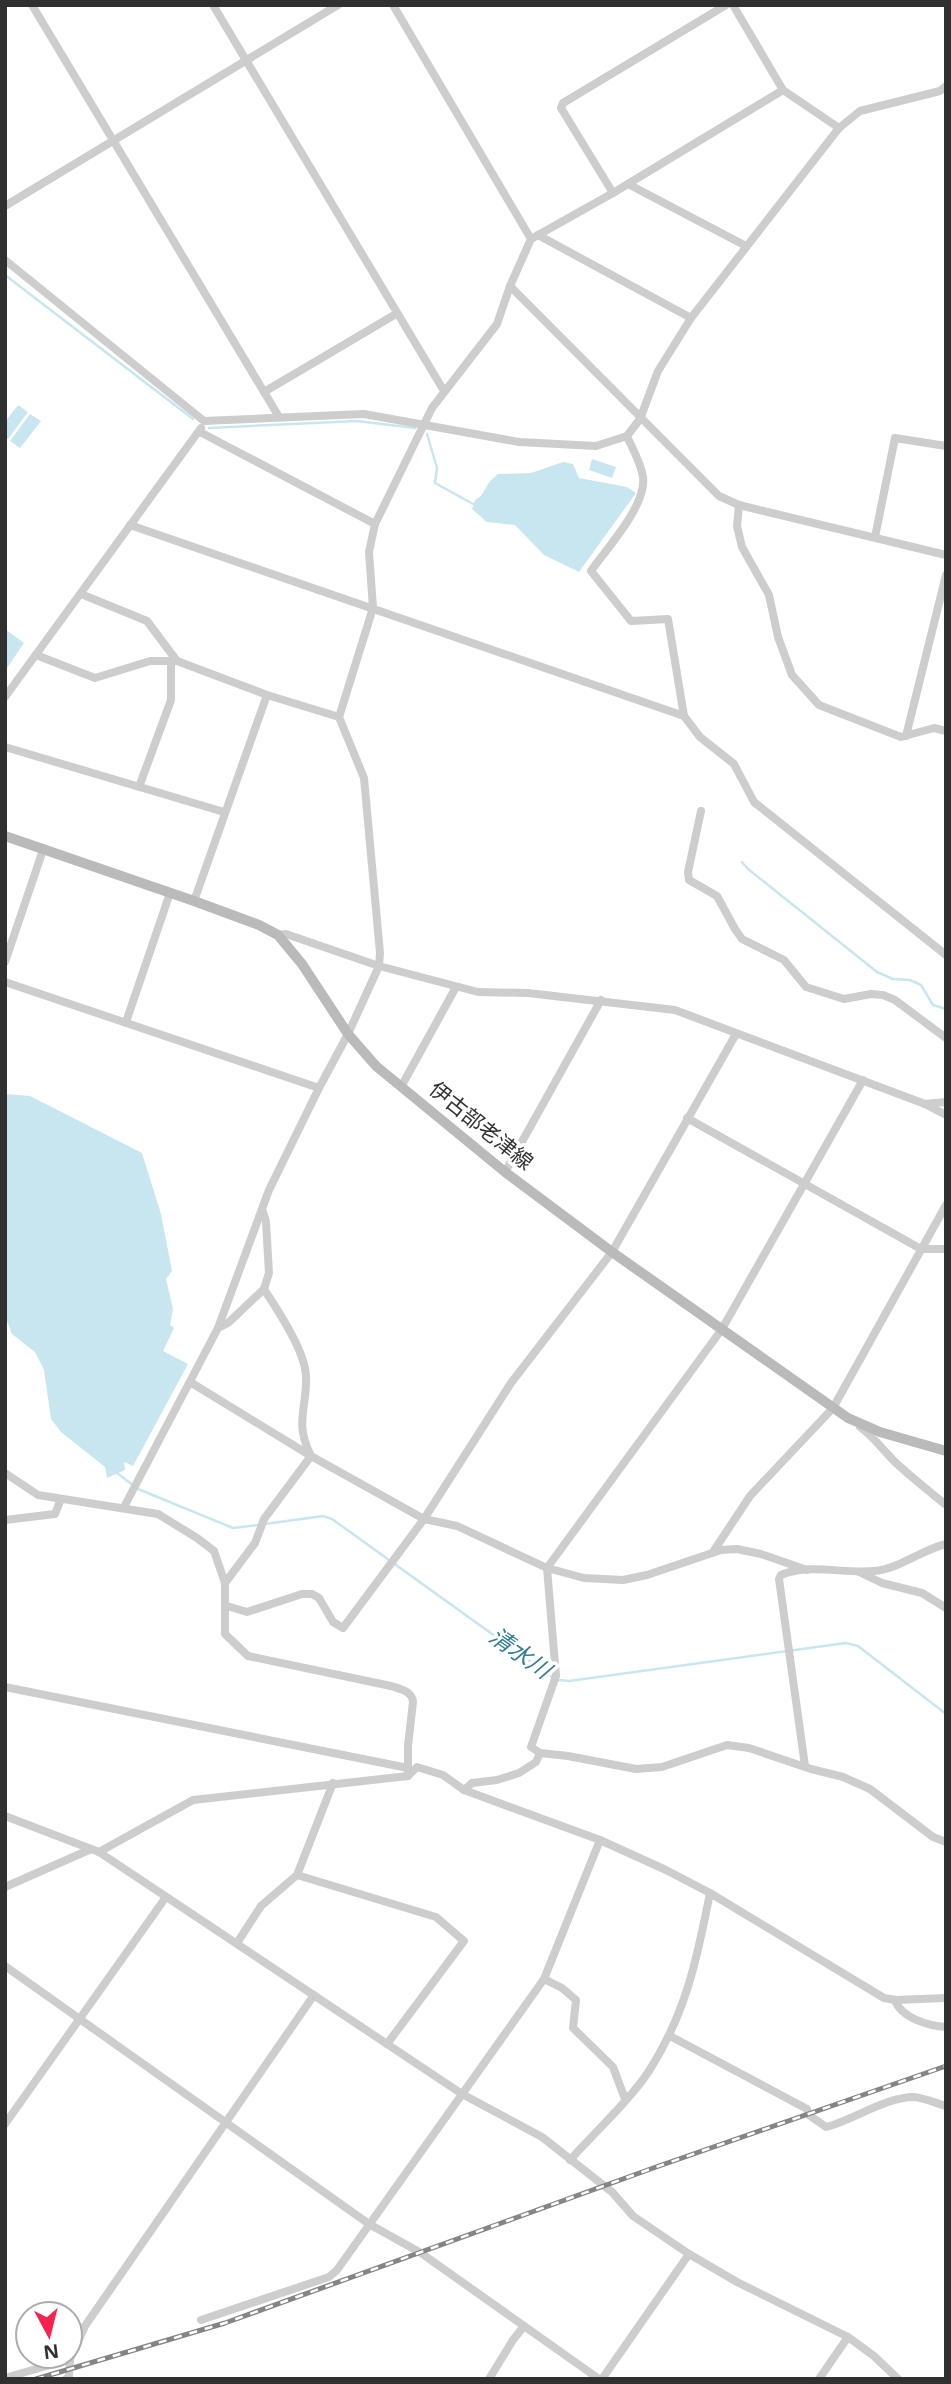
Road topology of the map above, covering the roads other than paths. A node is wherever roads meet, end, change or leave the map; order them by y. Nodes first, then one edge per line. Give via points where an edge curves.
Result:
1 (32, 5) edge
2 (213, 5) edge
3 (338, 5) edge
4 (393, 5) edge
5 (726, 5) edge
6 (733, 5) edge
7 (247, 61) junction
8 (783, 90) junction
9 (944, 91) edge
10 (839, 128) junction
11 (114, 139) junction
12 (628, 184) junction
13 (613, 193) junction
14 (5, 206) edge
15 (535, 237) junction
16 (746, 246) junction
17 (5, 260) edge
18 (510, 286) junction
19 (396, 314) junction
20 (691, 318) junction
21 (444, 391) junction
22 (264, 393) junction
23 (279, 418) junction
24 (640, 419) junction
25 (204, 421) junction
26 (423, 424) junction
27 (200, 432) junction
28 (627, 436) junction
29 (946, 446) edge
30 (739, 505) junction
31 (374, 524) junction
32 (131, 525) junction
33 (875, 537) junction
34 (946, 555) edge
35 (946, 575) edge
36 (81, 594) junction
37 (373, 608) junction
38 (36, 655) junction
39 (174, 662) junction
40 (267, 695) junction
41 (5, 697) edge
42 (684, 716) junction
43 (339, 717) junction
44 (946, 730) edge
45 (906, 736) junction
46 (5, 747) edge
47 (139, 787) junction
48 (701, 811) dead end
49 (224, 812) junction
50 (5, 836) edge
51 (43, 850) junction
52 (170, 893) junction
53 (194, 901) junction
54 (278, 935) junction
55 (946, 955) edge
56 (5, 962) edge
57 (379, 966) junction
58 (5, 982) edge
59 (456, 987) junction
60 (601, 1000) junction
61 (127, 1023) junction
62 (348, 1034) junction
63 (736, 1034) junction
64 (946, 1038) edge
65 (863, 1080) junction
66 (401, 1087) junction
67 (318, 1088) junction
68 (946, 1102) edge
69 (925, 1104) junction
70 (946, 1115) edge
71 (687, 1118) junction
72 (505, 1172) junction
73 (805, 1184) junction
74 (946, 1205) edge
75 (263, 1211) junction
76 (922, 1249) junction
77 (946, 1249) edge
78 (612, 1252) junction
79 (264, 1289) junction
80 (218, 1328) junction
81 (722, 1329) junction
82 (190, 1382) junction
83 (833, 1408) junction
84 (848, 1418) junction
85 (946, 1451) edge
86 (312, 1456) junction
87 (5, 1473) edge
88 (61, 1499) junction
89 (946, 1505) edge
90 (124, 1507) junction
91 (424, 1519) junction
92 (5, 1520) edge
93 (946, 1544) edge
94 (713, 1552) junction
95 (547, 1568) junction
96 (807, 1570) junction
97 (857, 1571) junction
98 (225, 1583) junction
99 (227, 1606) junction
100 (946, 1608) edge
101 (5, 1687) edge
102 (540, 1753) junction
103 (806, 1766) junction
104 (408, 1772) junction
105 (333, 1783) junction
106 (464, 1790) junction
107 (5, 1816) edge
108 (600, 1840) junction
109 (946, 1842) edge
110 (89, 1850) junction
111 (99, 1852) junction
112 (298, 1875) junction
113 (5, 1887) edge
114 (710, 1893) junction
115 (166, 1896) junction
116 (237, 1943) junction
117 (5, 1966) edge
118 (544, 1979) junction
119 (314, 1995) junction
120 (946, 1998) edge
121 (895, 2000) junction
122 (80, 2020) junction
123 (946, 2028) edge
124 (670, 2036) junction
125 (387, 2044) junction
126 (462, 2094) junction
127 (625, 2099) junction
128 (946, 2106) edge
129 (224, 2121) junction
130 (5, 2124) edge
131 (569, 2160) junction
132 (369, 2224) junction
133 (689, 2254) junction
134 (201, 2320) dead end
135 (524, 2326) junction
136 (84, 2328) edge
137 (848, 2337) junction
138 (32, 2370) edge
139 (5, 2378) edge
140 (489, 2379) edge
141 (601, 2379) edge
142 (819, 2379) edge
143 (898, 2379) edge

1 - 11 street
2 - 7 street
3 - 7 street
4 - 15 street
5 - 13 street via 563,103 561,108
6 - 8 street
7 - 11 street
7 - 19 street
8 - 10 street
8 - 12 street
9 - 10 street via 860,111
10 - 16 street
11 - 14 street
11 - 22 street
12 - 13 street
12 - 16 street
13 - 15 street
15 - 18 street
15 - 20 street
16 - 20 street
17 - 25 street
18 - 21 street via 497,324
18 - 24 street
19 - 21 street
19 - 22 street
20 - 24 street via 658,371
21 - 26 street
22 - 23 street
23 - 25 street
23 - 26 street via 364,414
24 - 28 street
24 - 30 street via 719,496
25 - 27 street
26 - 28 street via 534,443 596,446
26 - 31 street
27 - 31 street
27 - 32 street
28 - 42 street via 643,489 636,507 591,571 631,621 668,619
29 - 33 street via 894,438
30 - 33 street
30 - 45 street via 742,547 769,595 792,675 819,705
31 - 37 street via 369,552
32 - 36 street
32 - 37 street
33 - 34 street
35 - 45 street
36 - 38 street
36 - 39 street via 147,621
37 - 42 street
37 - 43 street
38 - 39 street via 95,678 150,660
38 - 41 street
39 - 40 street
39 - 47 street via 171,700
40 - 43 street
40 - 49 street
42 - 55 street via 700,737 734,764 754,802
43 - 57 street via 364,778
44 - 45 street via 934,728
46 - 47 street
47 - 49 street
48 - 64 street via 689,880 717,896 742,939 784,960 806,987 844,999 883,995
49 - 53 street
50 - 51 main road, 伊古部老津線
51 - 52 main road, 伊古部老津線
51 - 56 street
52 - 53 main road, 伊古部老津線
52 - 61 street
53 - 54 main road, 伊古部老津線
54 - 57 street
54 - 62 main road, 伊古部老津線
57 - 59 street
57 - 62 street
58 - 61 street
59 - 60 street
59 - 66 street
60 - 63 street via 675,1010
60 - 72 street
61 - 67 street
62 - 66 main road, 伊古部老津線
62 - 67 street
63 - 65 street
63 - 71 street
65 - 69 street
65 - 73 street
66 - 72 main road, 伊古部老津線
67 - 75 street
68 - 69 street
69 - 70 street
71 - 73 street
71 - 78 street
72 - 78 main road, 伊古部老津線
73 - 76 street
73 - 81 street
74 - 76 street
75 - 79 street via 270,1273
75 - 80 street
76 - 77 street
76 - 83 street
78 - 81 main road, 伊古部老津線
78 - 91 street via 511,1383
79 - 80 street
79 - 86 street via 282,1316 307,1375 301,1419
80 - 82 street
81 - 83 main road, 伊古部老津線
81 - 95 street
82 - 86 street
82 - 90 street
83 - 84 main road, 伊古部老津線
83 - 94 street via 750,1496
84 - 85 main road, 伊古部老津線
84 - 89 street
86 - 91 street
86 - 98 street
87 - 88 street via 38,1495
88 - 90 street
88 - 92 street via 55,1514
90 - 98 street via 158,1514 197,1538 214,1552
91 - 95 street via 457,1526
91 - 99 street via 344,1629 332,1622 312,1594 247,1612
93 - 97 street via 884,1569
94 - 95 street via 623,1580 584,1578
94 - 96 street via 737,1549
95 - 102 street via 555,1680 531,1747
96 - 97 street
96 - 103 street via 784,1573 779,1579
97 - 100 street via 882,1583 922,1592
98 - 99 street
99 - 104 street via 225,1634 248,1656 411,1694
101 - 104 street
102 - 103 street via 636,1769 662,1767 727,1745
102 - 106 street via 536,1762 519,1773 472,1783
103 - 109 street via 870,1789 933,1838
104 - 105 street
104 - 106 street via 417,1767 443,1775
105 - 111 street via 193,1800
105 - 112 street
106 - 108 street
107 - 110 street
108 - 114 street
108 - 118 street
110 - 111 street
110 - 113 street
111 - 115 street
112 - 116 street via 261,1906
112 - 125 street via 436,1917 464,1941
114 - 121 street via 884,1998
114 - 124 street via 697,1958
115 - 116 street
115 - 122 street
116 - 119 street
117 - 122 street
118 - 126 street
118 - 127 street via 576,2000 573,2028 613,2067
119 - 125 street
119 - 129 street
120 - 121 street
121 - 123 street via 920,2022
122 - 129 street
122 - 130 street
124 - 127 street
124 - 128 street via 807,2109 826,2127 914,2097
125 - 126 street
126 - 131 street via 542,2137
126 - 132 street
127 - 131 street
129 - 132 street
129 - 136 street
131 - 133 street via 611,2192 633,2216
132 - 134 street via 329,2277
132 - 135 street via 421,2253
133 - 137 street
133 - 141 street
135 - 140 street
135 - 141 street
137 - 142 street
137 - 143 street
138 - 139 street

